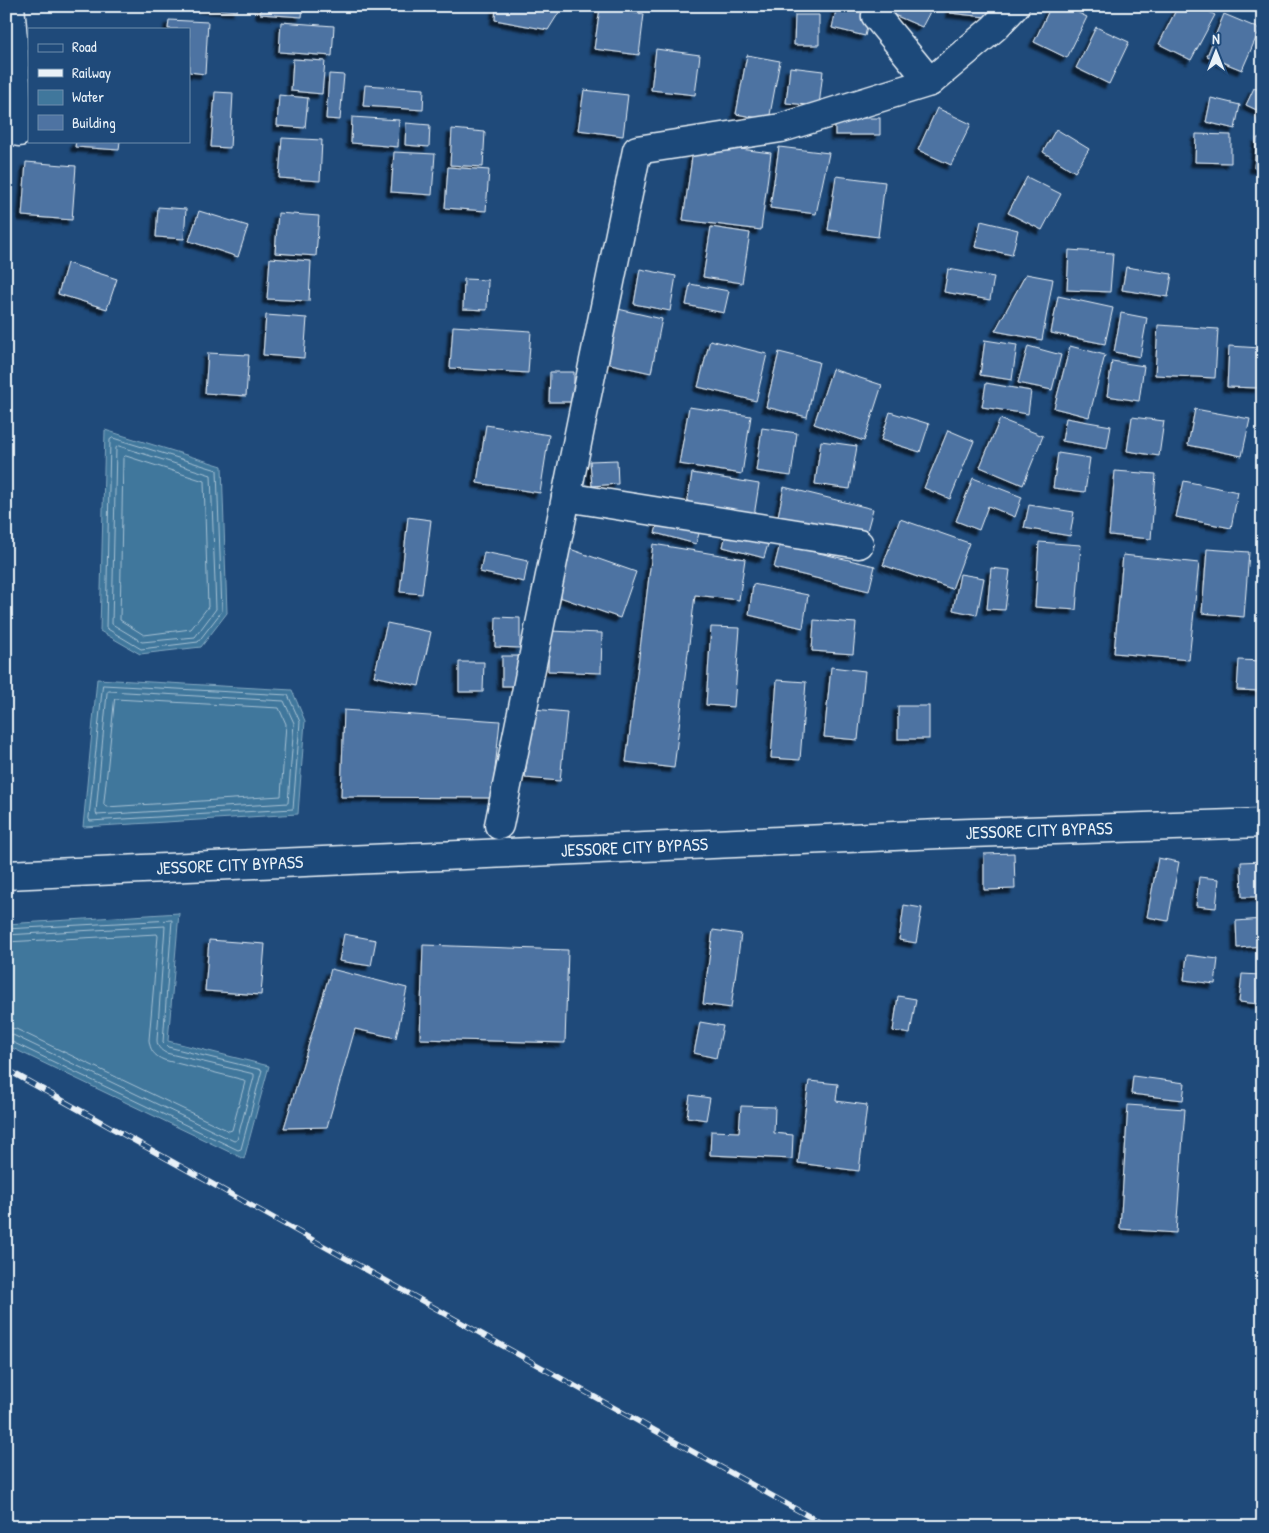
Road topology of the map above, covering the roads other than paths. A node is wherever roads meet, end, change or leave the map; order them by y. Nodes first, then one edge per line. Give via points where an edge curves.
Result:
1 (10, 6) edge
2 (881, 6) edge
3 (1015, 6) edge
4 (930, 82) junction
5 (19, 132) dead end
6 (566, 497) junction
7 (859, 544) dead end
8 (1263, 824) edge
9 (499, 826) dead end
10 (6, 875) edge

1 - 5 main road
2 - 4 main road via 876,16
3 - 4 main road
4 - 6 main road via 781,128 637,150
6 - 7 main road
6 - 9 main road
8 - 10 main road, JESSORE CITY BYPASS via 920,835

